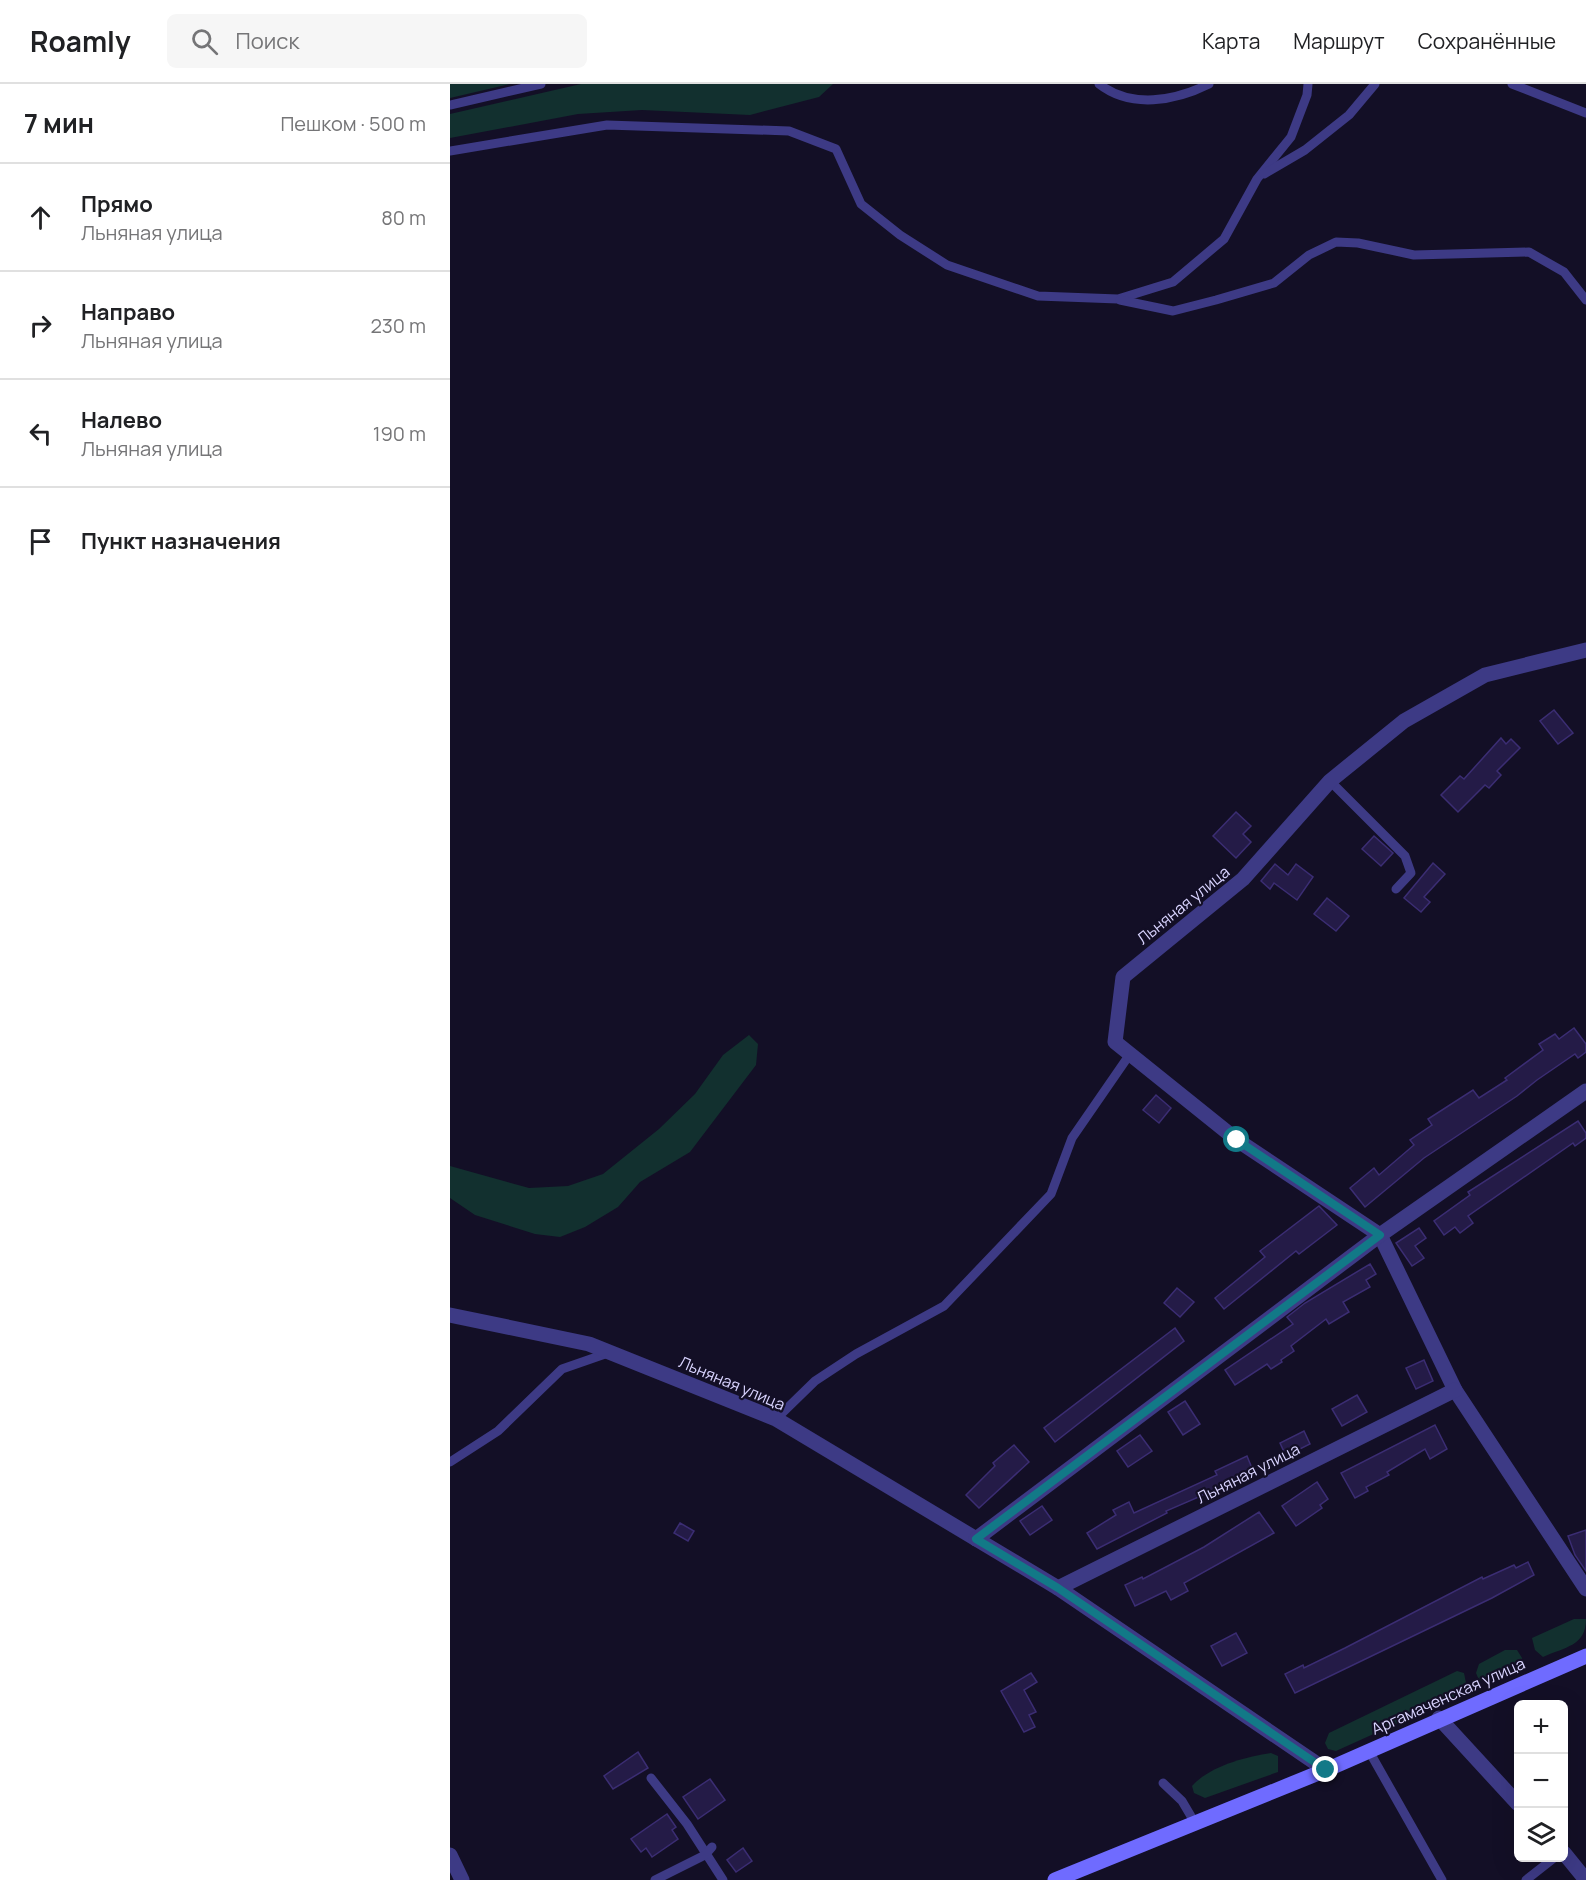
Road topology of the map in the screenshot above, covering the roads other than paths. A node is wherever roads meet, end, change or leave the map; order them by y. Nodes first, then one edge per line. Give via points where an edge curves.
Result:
1 (541, 84) edge
2 (1099, 84) edge
3 (1209, 84) edge
4 (1308, 84) edge
5 (1375, 84) edge
6 (1512, 84) edge
7 (450, 105) edge
8 (1586, 113) edge
9 (450, 151) edge
10 (1257, 179) junction
11 (1118, 299) junction
12 (1586, 300) edge
13 (1586, 650) edge
14 (1330, 780) junction
15 (1396, 889) dead end
16 (1130, 1054) junction
17 (1586, 1091) edge
18 (1380, 1235) junction
19 (450, 1316) edge
20 (610, 1352) junction
21 (1455, 1390) junction
22 (776, 1419) junction
23 (450, 1462) edge
24 (976, 1539) junction
25 (1058, 1588) junction
26 (1586, 1589) edge
27 (1586, 1656) edge
28 (1439, 1718) junction
29 (1369, 1751) junction
30 (1326, 1770) junction
31 (651, 1778) dead end
32 (1164, 1783) dead end
33 (1514, 1800) edge
34 (1195, 1823) junction
35 (708, 1851) junction
36 (450, 1855) edge
37 (1568, 1859) edge
38 (1548, 1862) edge
39 (462, 1880) edge
40 (655, 1880) edge
41 (723, 1880) edge
42 (1055, 1880) edge
43 (1442, 1880) edge
44 (1526, 1880) edge
45 (1586, 1880) edge

1 - 7 lane
2 - 3 lane via 1110,93 1157,101 1187,95
4 - 10 lane via 1291,137
5 - 10 lane via 1349,115 1305,150
6 - 8 lane
9 - 11 lane via 607,125 789,131 836,149 861,204 947,265 1038,296
10 - 11 lane via 1224,240 1173,282
11 - 12 lane via 1173,310 1205,302 1274,283 1309,255 1336,242 1413,255 1529,252 1564,272
13 - 14 street, Льняная улица via 1485,675 1404,721
14 - 15 lane via 1405,856 1411,873
14 - 16 street, Льняная улица via 1244,879 1123,977 1115,1042
16 - 18 street, Льняная улица via 1237,1140
16 - 22 lane via 1072,1138 1051,1194 944,1306 815,1381
17 - 18 street
18 - 21 street
18 - 24 street
19 - 20 street, Льняная улица via 589,1344
20 - 22 street, Льняная улица
20 - 23 lane via 562,1369 498,1431
21 - 25 street, Льняная улица
21 - 26 street
22 - 24 street, Льняная улица
24 - 25 street, Льняная улица
25 - 30 street, Льняная улица
27 - 28 main road, Аргамаченская улица
28 - 29 main road, Аргамаченская улица
28 - 33 street
29 - 30 main road, Аргамаченская улица
29 - 43 lane
30 - 34 main road, Аргамаченская улица
31 - 35 lane
32 - 34 lane via 1182,1801
34 - 42 main road, Аргамаченская улица
35 - 40 lane
35 - 41 lane
36 - 39 street
37 - 45 street
38 - 44 lane

